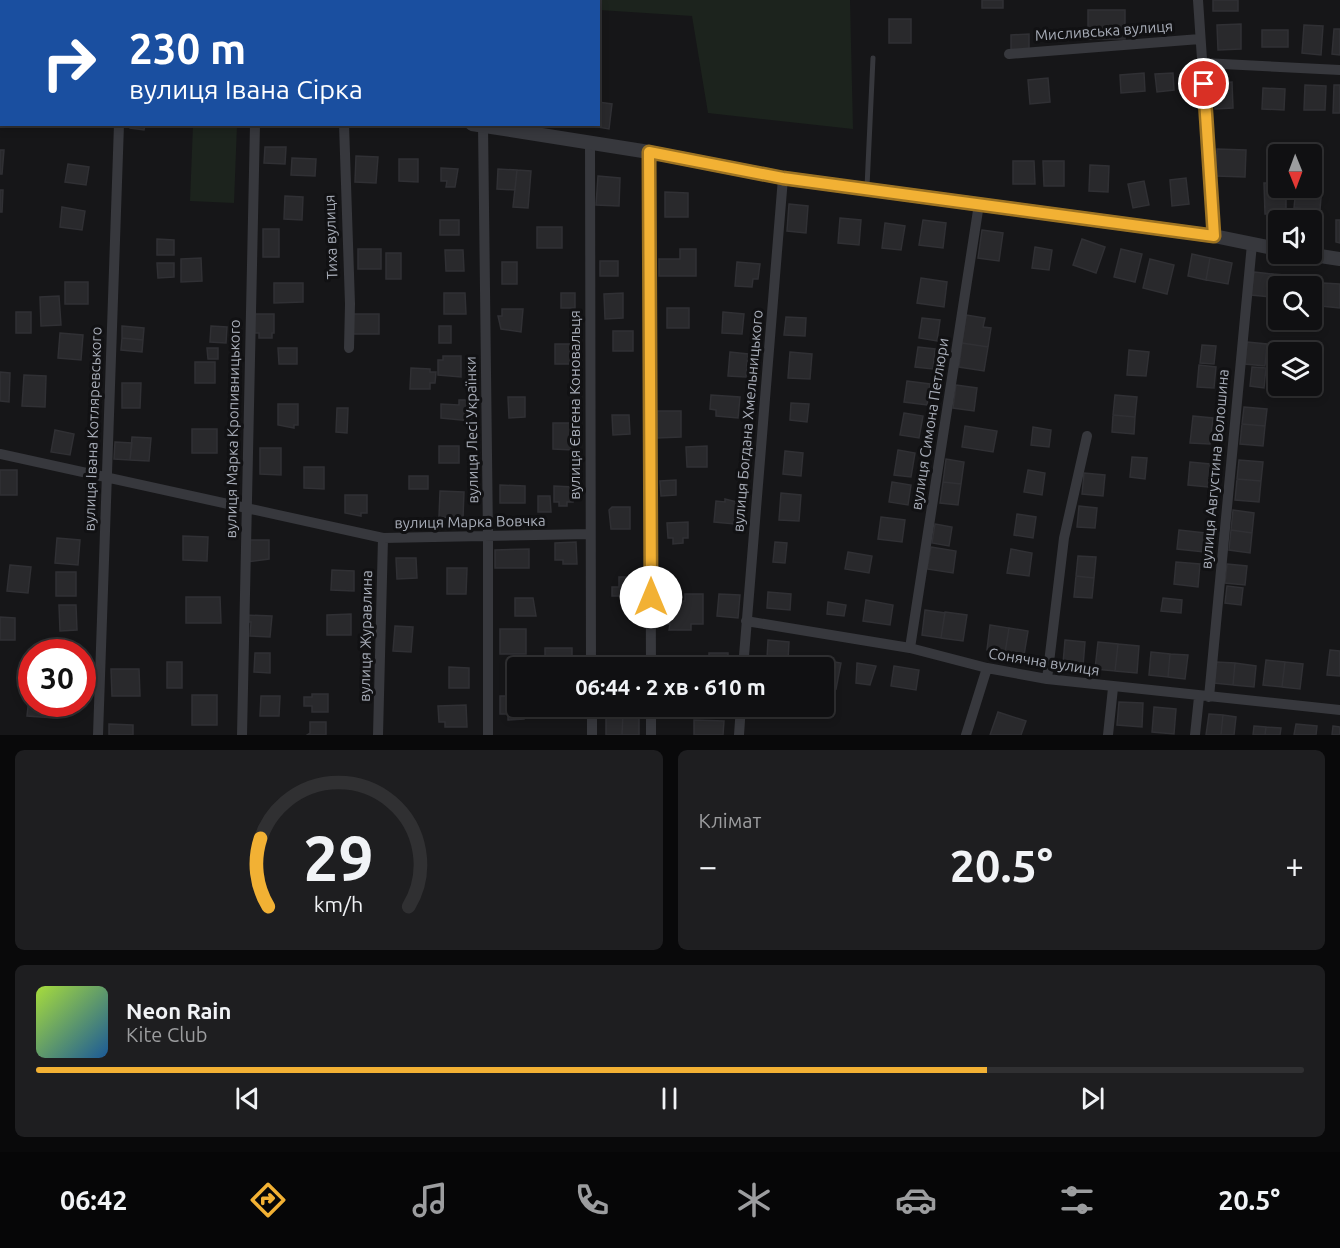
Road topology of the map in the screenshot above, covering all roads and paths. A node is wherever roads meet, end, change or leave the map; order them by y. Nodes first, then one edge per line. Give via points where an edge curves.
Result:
1 (1198, 0) edge
2 (1200, 39) junction
3 (1009, 54) dead end
4 (873, 58) dead end
5 (1203, 63) junction
6 (1340, 70) edge
7 (118, 126) edge
8 (255, 126) edge
9 (344, 126) edge
10 (477, 126) edge
11 (483, 126) edge
12 (590, 143) junction
13 (649, 152) junction
14 (783, 178) junction
15 (866, 189) junction
16 (979, 204) junction
17 (1214, 236) junction
18 (1252, 244) junction
19 (1268, 247) edge
20 (1322, 256) edge
21 (1340, 259) edge
22 (349, 348) dead end
23 (1087, 436) dead end
24 (0, 454) edge
25 (106, 478) junction
26 (246, 507) junction
27 (590, 534) junction
28 (488, 537) junction
29 (383, 538) junction
30 (746, 621) junction
31 (910, 648) junction
32 (591, 657) edge
33 (651, 657) edge
34 (744, 657) edge
35 (987, 668) junction
36 (1047, 679) junction
37 (1113, 688) junction
38 (1204, 697) junction
39 (1340, 710) edge
40 (592, 717) edge
41 (651, 717) edge
42 (740, 717) edge
43 (98, 735) edge
44 (242, 735) edge
45 (378, 735) edge
46 (488, 735) edge
47 (592, 735) edge
48 (651, 735) edge
49 (739, 735) edge
50 (966, 735) edge
51 (1108, 735) edge
52 (1195, 735) edge

1 - 2 street
2 - 3 street, Мисливська вулиця
2 - 5 street
4 - 15 lane
5 - 6 street
5 - 17 street
7 - 25 street, вулиця Івана Котляревського
8 - 26 street, вулиця Марка Кропивницького
9 - 22 street, Тиха вулиця
10 - 28 street, вулиця Лесі Українки
11 - 12 street
12 - 13 street
12 - 27 street, вулиця Євгена Коновальця
13 - 14 street
13 - 33 street
14 - 15 street
14 - 30 street, вулиця Богдана Хмельницького
15 - 16 street
16 - 17 street
16 - 31 street, вулиця Симона Петлюри
17 - 18 street
18 - 19 street
18 - 38 street, вулиця Августина Волошина
20 - 21 street
23 - 36 street via 1064,538
24 - 25 street, вулиця Марка Вовчка
25 - 26 street, вулиця Марка Вовчка
25 - 43 street, вулиця Івана Котляревського
26 - 29 street, вулиця Марка Вовчка
26 - 44 street, вулиця Марка Кропивницького
27 - 28 street, вулиця Марка Вовчка
27 - 32 street, вулиця Євгена Коновальця
28 - 29 street, вулиця Марка Вовчка
28 - 46 street, вулиця Лесі Українки
29 - 45 street, вулиця Журавлина
30 - 31 street, Сонячна вулиця
30 - 34 street, вулиця Богдана Хмельницького
31 - 35 street, Сонячна вулиця
35 - 36 street, Сонячна вулиця
35 - 50 street
36 - 37 street, Сонячна вулиця
37 - 38 street, Сонячна вулиця
37 - 51 street
38 - 39 street, Сонячна вулиця
38 - 52 street, вулиця Августина Волошина
40 - 47 street
41 - 48 street
42 - 49 street

